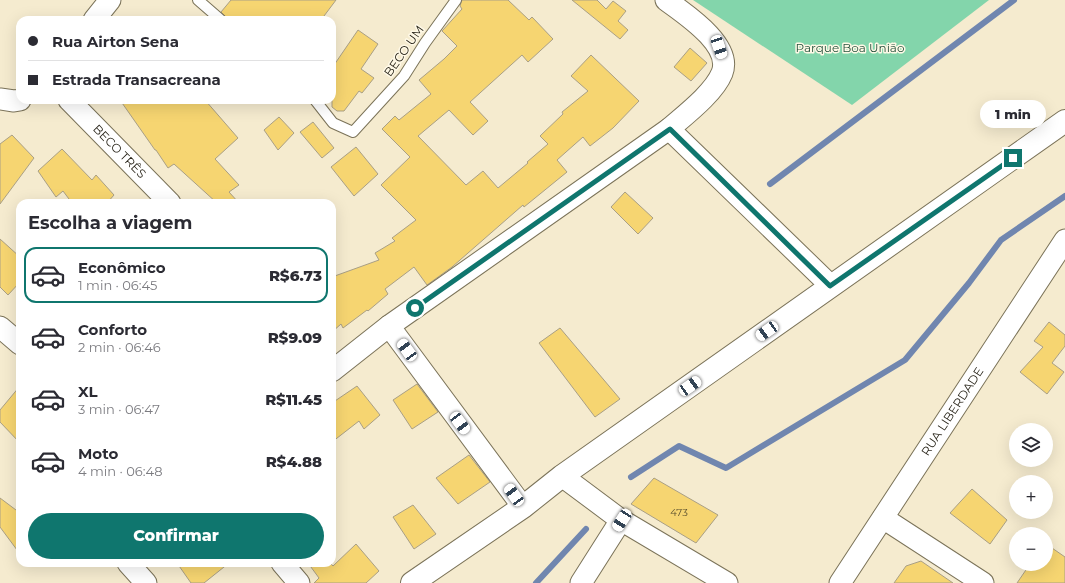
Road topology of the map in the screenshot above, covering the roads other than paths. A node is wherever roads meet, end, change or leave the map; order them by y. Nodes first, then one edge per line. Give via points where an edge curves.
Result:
1 (110, 0) edge
2 (198, 0) edge
3 (456, 0) edge
4 (666, 0) edge
5 (97, 16) edge
6 (216, 16) edge
7 (0, 99) edge
8 (16, 101) edge
9 (74, 104) edge
10 (318, 104) edge
11 (1065, 121) edge
12 (670, 129) junction
13 (166, 199) edge
14 (1065, 240) edge
15 (830, 286) junction
16 (389, 326) junction
17 (0, 327) edge
18 (16, 341) edge
19 (336, 369) edge
20 (562, 476) junction
21 (523, 507) junction
22 (883, 518) junction
23 (622, 520) junction
24 (132, 567) edge
25 (285, 567) edge
26 (146, 583) edge
27 (299, 583) edge
28 (412, 583) edge
29 (581, 583) edge
30 (727, 583) edge
31 (840, 583) edge
32 (983, 583) edge

1 - 5 street
2 - 6 lane
3 - 10 lane, BECO UM via 404,76 353,132 334,123
4 - 12 street via 696,22 719,47 724,62 722,73 711,91
7 - 8 street
9 - 13 street, BECO TRÊS
11 - 15 street
12 - 15 street
12 - 16 street
14 - 22 street, RUA LIBERDADE
15 - 20 street
16 - 19 street
16 - 21 street
17 - 18 street
20 - 21 street
20 - 23 street
21 - 28 street
22 - 31 street, RUA LIBERDADE
22 - 32 street
23 - 29 street
23 - 30 street
24 - 26 street
25 - 27 street

